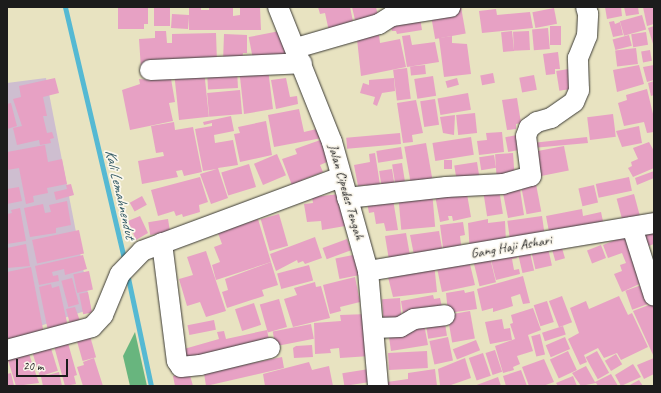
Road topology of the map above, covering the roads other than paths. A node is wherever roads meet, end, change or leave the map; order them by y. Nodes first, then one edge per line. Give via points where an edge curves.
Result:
1 (278, 7) edge
2 (450, 7) edge
3 (586, 7) edge
4 (299, 56) junction
5 (150, 70) dead end
6 (341, 177) junction
7 (347, 198) junction
8 (654, 223) edge
9 (632, 227) junction
10 (162, 243) junction
11 (368, 270) junction
12 (654, 296) edge
13 (445, 315) dead end
14 (375, 328) junction
15 (270, 348) dead end
16 (7, 350) edge
17 (378, 386) edge

1 - 4 street, Jalan Cipedes Tengah
2 - 4 street via 392,16 379,24
3 - 7 street via 587,36 578,58 579,90 574,102 551,118 536,122 529,128 526,136 531,176 503,184 446,187
4 - 5 street
4 - 6 street, Jalan Cipedes Tengah via 332,142
6 - 7 street, Jalan Cipedes Tengah
6 - 10 street
7 - 11 street, Jalan Cipedes Tengah
8 - 9 street, Gang Haji Ashari
9 - 11 street, Gang Haji Ashari
9 - 12 street
10 - 15 street via 176,361 180,366 200,365
10 - 16 street via 142,251 120,274 103,315 92,327
11 - 14 street, Jalan Cipedes Tengah
13 - 14 street via 414,319 400,326
14 - 17 street, Jalan Cipedes Tengah

